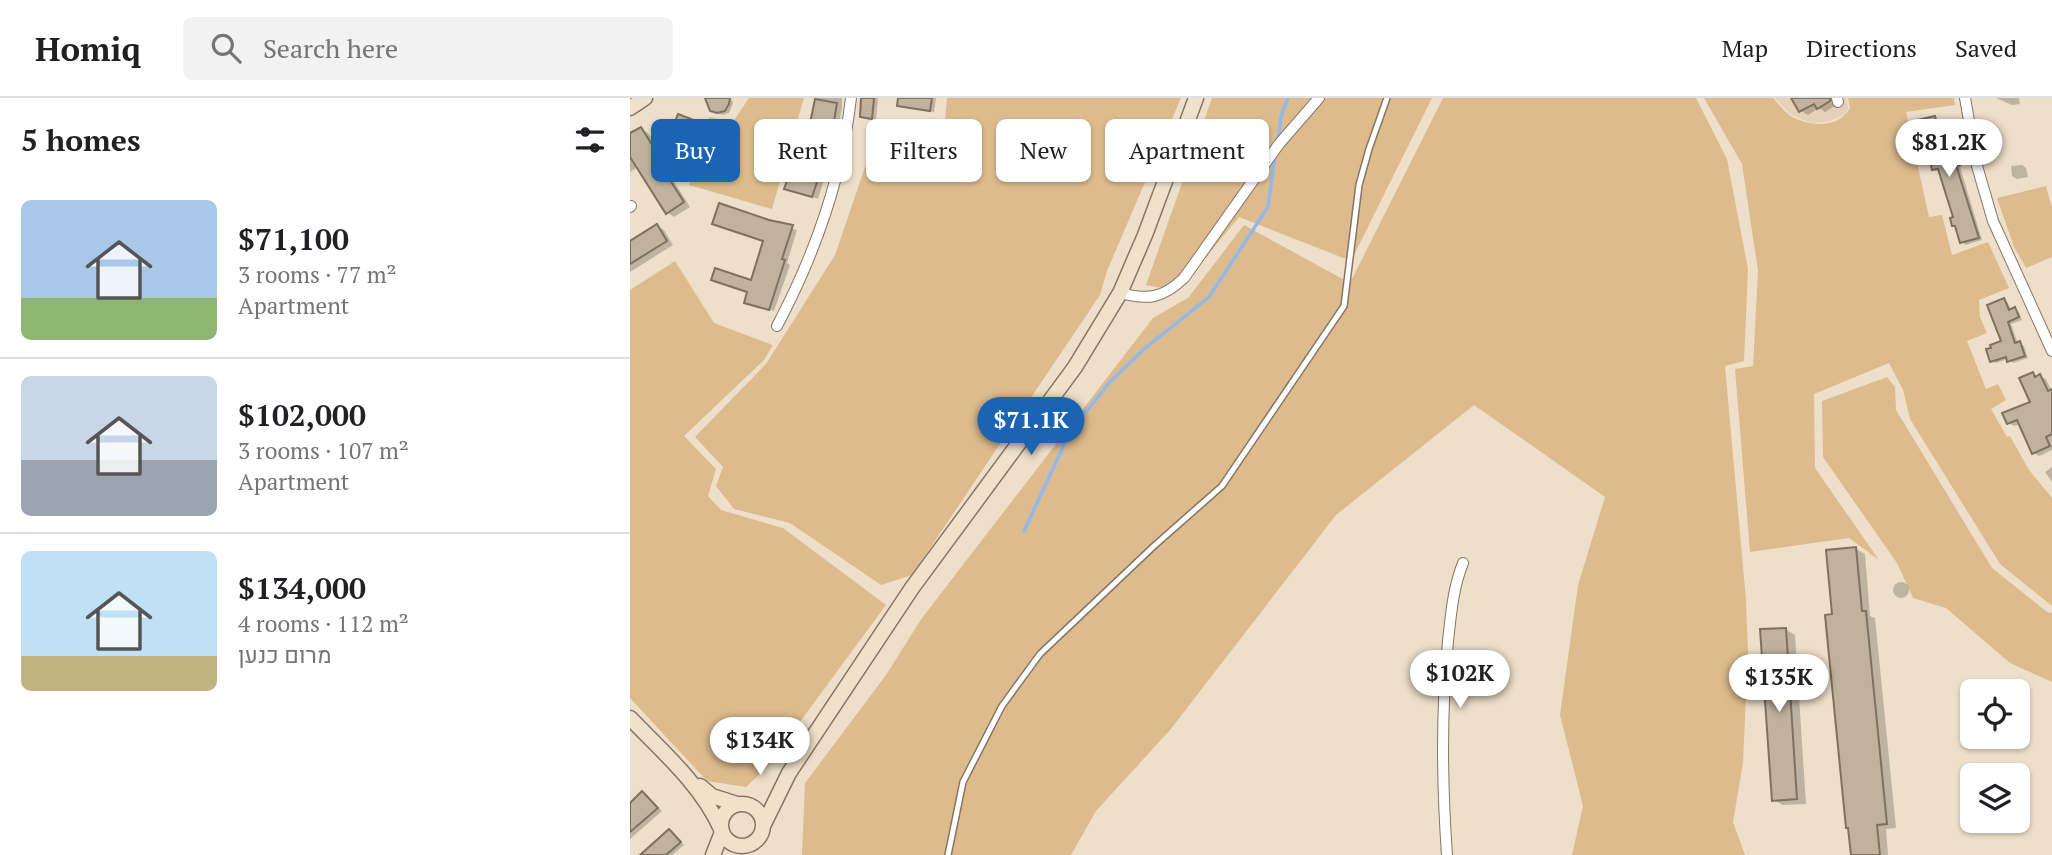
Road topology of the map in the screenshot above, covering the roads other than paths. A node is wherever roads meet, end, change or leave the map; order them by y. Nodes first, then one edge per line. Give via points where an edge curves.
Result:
1 (645, 98) edge
2 (851, 98) edge
3 (1196, 98) edge
4 (1319, 98) edge
5 (1387, 98) edge
6 (1965, 98) edge
7 (630, 108) edge
8 (1120, 293) junction
9 (777, 326) dead end
10 (2052, 351) edge
11 (1463, 563) dead end
12 (630, 718) edge
13 (789, 773) junction
14 (688, 777) junction
15 (742, 804) junction
16 (763, 827) junction
17 (722, 830) junction
18 (741, 849) edge
19 (713, 855) edge
20 (718, 855) edge
21 (761, 855) edge
22 (948, 855) edge
23 (1447, 855) edge

1 - 7 main road
2 - 9 street via 838,169 824,213
3 - 8 main road
4 - 8 street via 1279,144 1172,290 1144,298
5 - 22 lane via 1359,185 1344,306 1222,486 1040,654 1002,706 963,782
6 - 10 street via 1993,221
8 - 13 main road via 1075,367 947,538
11 - 23 street via 1455,582 1445,674
12 - 14 main road
13 - 15 main road via 771,791
13 - 16 main road
14 - 15 main road via 712,796
14 - 17 main road
15 - 16 main road via 759,811
15 - 17 main road via 726,810
16 - 18 main road via 752,844
16 - 21 main road
17 - 18 main road
17 - 19 main road
18 - 20 main road

